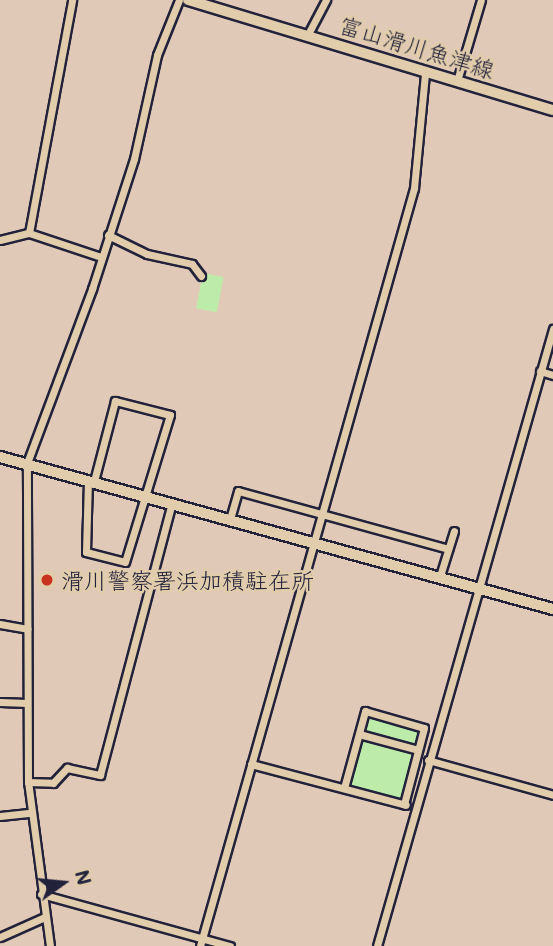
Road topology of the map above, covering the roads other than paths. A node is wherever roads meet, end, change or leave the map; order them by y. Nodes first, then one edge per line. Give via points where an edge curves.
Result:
1 (72, 0) edge
2 (179, 0) edge
3 (188, 0) edge
4 (326, 0) edge
5 (481, 0) edge
6 (307, 36) junction
7 (425, 73) junction
8 (457, 81) junction
9 (553, 110) edge
10 (29, 233) junction
11 (108, 235) junction
12 (0, 240) edge
13 (101, 257) junction
14 (201, 276) dead end
15 (553, 329) edge
16 (540, 371) junction
17 (553, 375) edge
18 (0, 457) edge
19 (27, 463) junction
20 (91, 480) junction
21 (144, 495) junction
22 (172, 503) junction
23 (322, 513) junction
24 (230, 519) junction
25 (454, 531) dead end
26 (314, 541) junction
27 (448, 549) junction
28 (440, 576) junction
29 (475, 586) junction
30 (553, 609) edge
31 (0, 624) edge
32 (28, 629) junction
33 (0, 702) edge
34 (27, 703) junction
35 (359, 734) junction
36 (418, 750) junction
37 (428, 760) junction
38 (251, 764) junction
39 (27, 782) junction
40 (344, 788) junction
41 (553, 795) edge
42 (404, 804) junction
43 (414, 807) junction
44 (32, 813) junction
45 (0, 816) edge
46 (41, 894) junction
47 (45, 917) junction
48 (0, 937) edge
49 (201, 942) edge
50 (50, 946) edge
51 (230, 946) edge
52 (377, 946) edge

1 - 10 street
2 - 11 street via 157,55
3 - 6 street, 富山滑川魚津線
4 - 6 street
5 - 8 street
6 - 7 street, 富山滑川魚津線
7 - 8 street, 富山滑川魚津線
7 - 23 street via 418,172
8 - 9 street, 富山滑川魚津線
10 - 12 street
10 - 13 street
11 - 13 street
11 - 14 street via 147,254 192,264
13 - 19 street
15 - 16 street
16 - 17 street
16 - 29 street
18 - 19 street
19 - 20 street
19 - 32 street
20 - 21 street
20 - 21 street via 86,552 125,562
20 - 21 street via 115,401 170,415
21 - 22 street
22 - 24 street
22 - 39 street via 100,775 67,768 53,783
23 - 24 street via 238,491
23 - 26 street
23 - 27 street
24 - 26 street
25 - 27 street
26 - 28 street
26 - 38 street
27 - 28 street
28 - 29 street
29 - 30 street
29 - 37 street
31 - 32 street
32 - 34 street
33 - 34 street
34 - 39 street
35 - 36 street
35 - 36 street via 365,711 424,727
35 - 40 street
36 - 42 street
37 - 41 street
37 - 43 street
38 - 40 street
38 - 49 street
39 - 44 street
40 - 42 street
42 - 43 street
43 - 52 street
44 - 45 street
44 - 46 street
46 - 47 street
46 - 49 street
47 - 48 street
47 - 50 street
49 - 51 street

